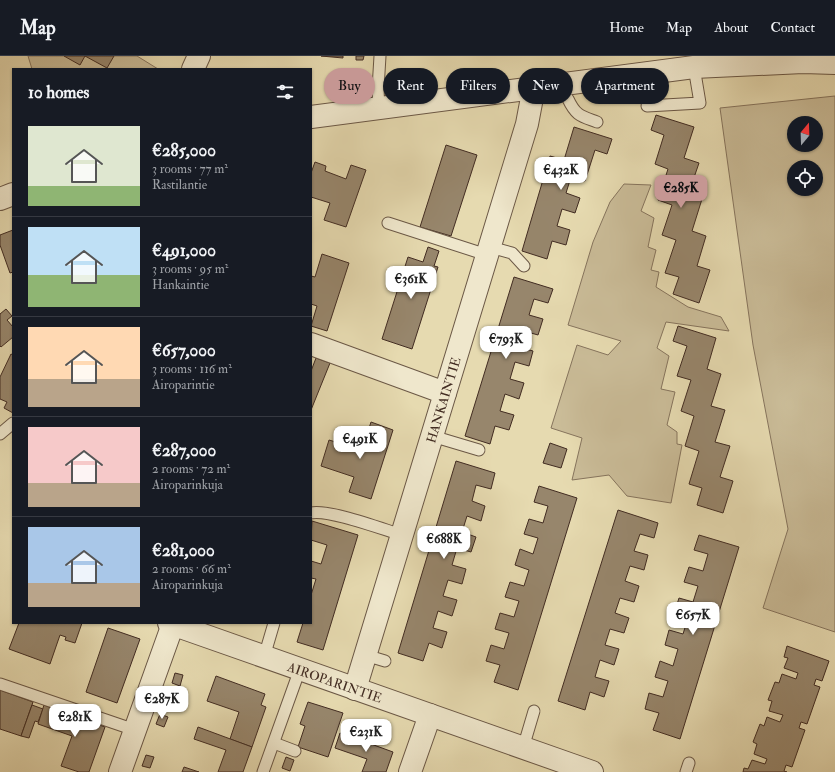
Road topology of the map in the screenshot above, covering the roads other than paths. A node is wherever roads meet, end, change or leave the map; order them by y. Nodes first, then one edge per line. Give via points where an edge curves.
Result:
1 (199, 56) edge
2 (380, 56) edge
3 (829, 60) edge
4 (694, 67) junction
5 (193, 68) edge
6 (573, 82) edge
7 (518, 89) edge
8 (531, 104) edge
9 (570, 104) edge
10 (647, 106) dead end
11 (379, 109) junction
12 (312, 117) edge
13 (597, 122) dead end
14 (12, 194) edge
15 (0, 199) edge
16 (388, 223) dead end
17 (488, 251) junction
18 (524, 266) dead end
19 (312, 344) edge
20 (445, 393) junction
21 (12, 424) edge
22 (0, 434) edge
23 (432, 436) junction
24 (479, 450) dead end
25 (312, 513) edge
26 (402, 535) junction
27 (172, 624) edge
28 (274, 624) edge
29 (264, 657) junction
30 (300, 669) junction
31 (0, 684) edge
32 (355, 689) junction
33 (534, 711) dead end
34 (430, 715) junction
35 (135, 730) junction
36 (274, 743) junction
37 (523, 748) junction
38 (295, 751) dead end
39 (120, 772) edge
40 (263, 772) edge
41 (410, 772) edge
42 (592, 772) edge

1 - 5 street
2 - 11 lane
3 - 4 street
4 - 6 street
4 - 10 lane via 700,103
7 - 11 street
8 - 17 street, HANKAINTIE
9 - 13 lane via 578,115
11 - 12 street
14 - 15 street
16 - 17 lane
17 - 18 lane via 512,253
17 - 20 street, HANKAINTIE
19 - 20 street
20 - 23 street, HANKAINTIE
21 - 22 lane
23 - 24 lane
23 - 26 street, HANKAINTIE
25 - 26 lane via 343,517
26 - 32 street, HANKAINTIE via 375,658
27 - 29 street, AIROPARINTIE
27 - 35 street
28 - 29 lane
29 - 30 street, AIROPARINTIE
30 - 32 street, AIROPARINTIE
30 - 36 lane
31 - 35 lane
32 - 34 street, AIROPARINTIE
33 - 37 lane
34 - 37 street, AIROPARINTIE
34 - 41 street
35 - 39 street
36 - 38 lane
36 - 40 lane
37 - 42 street, AIROPARINTIE via 553,764

